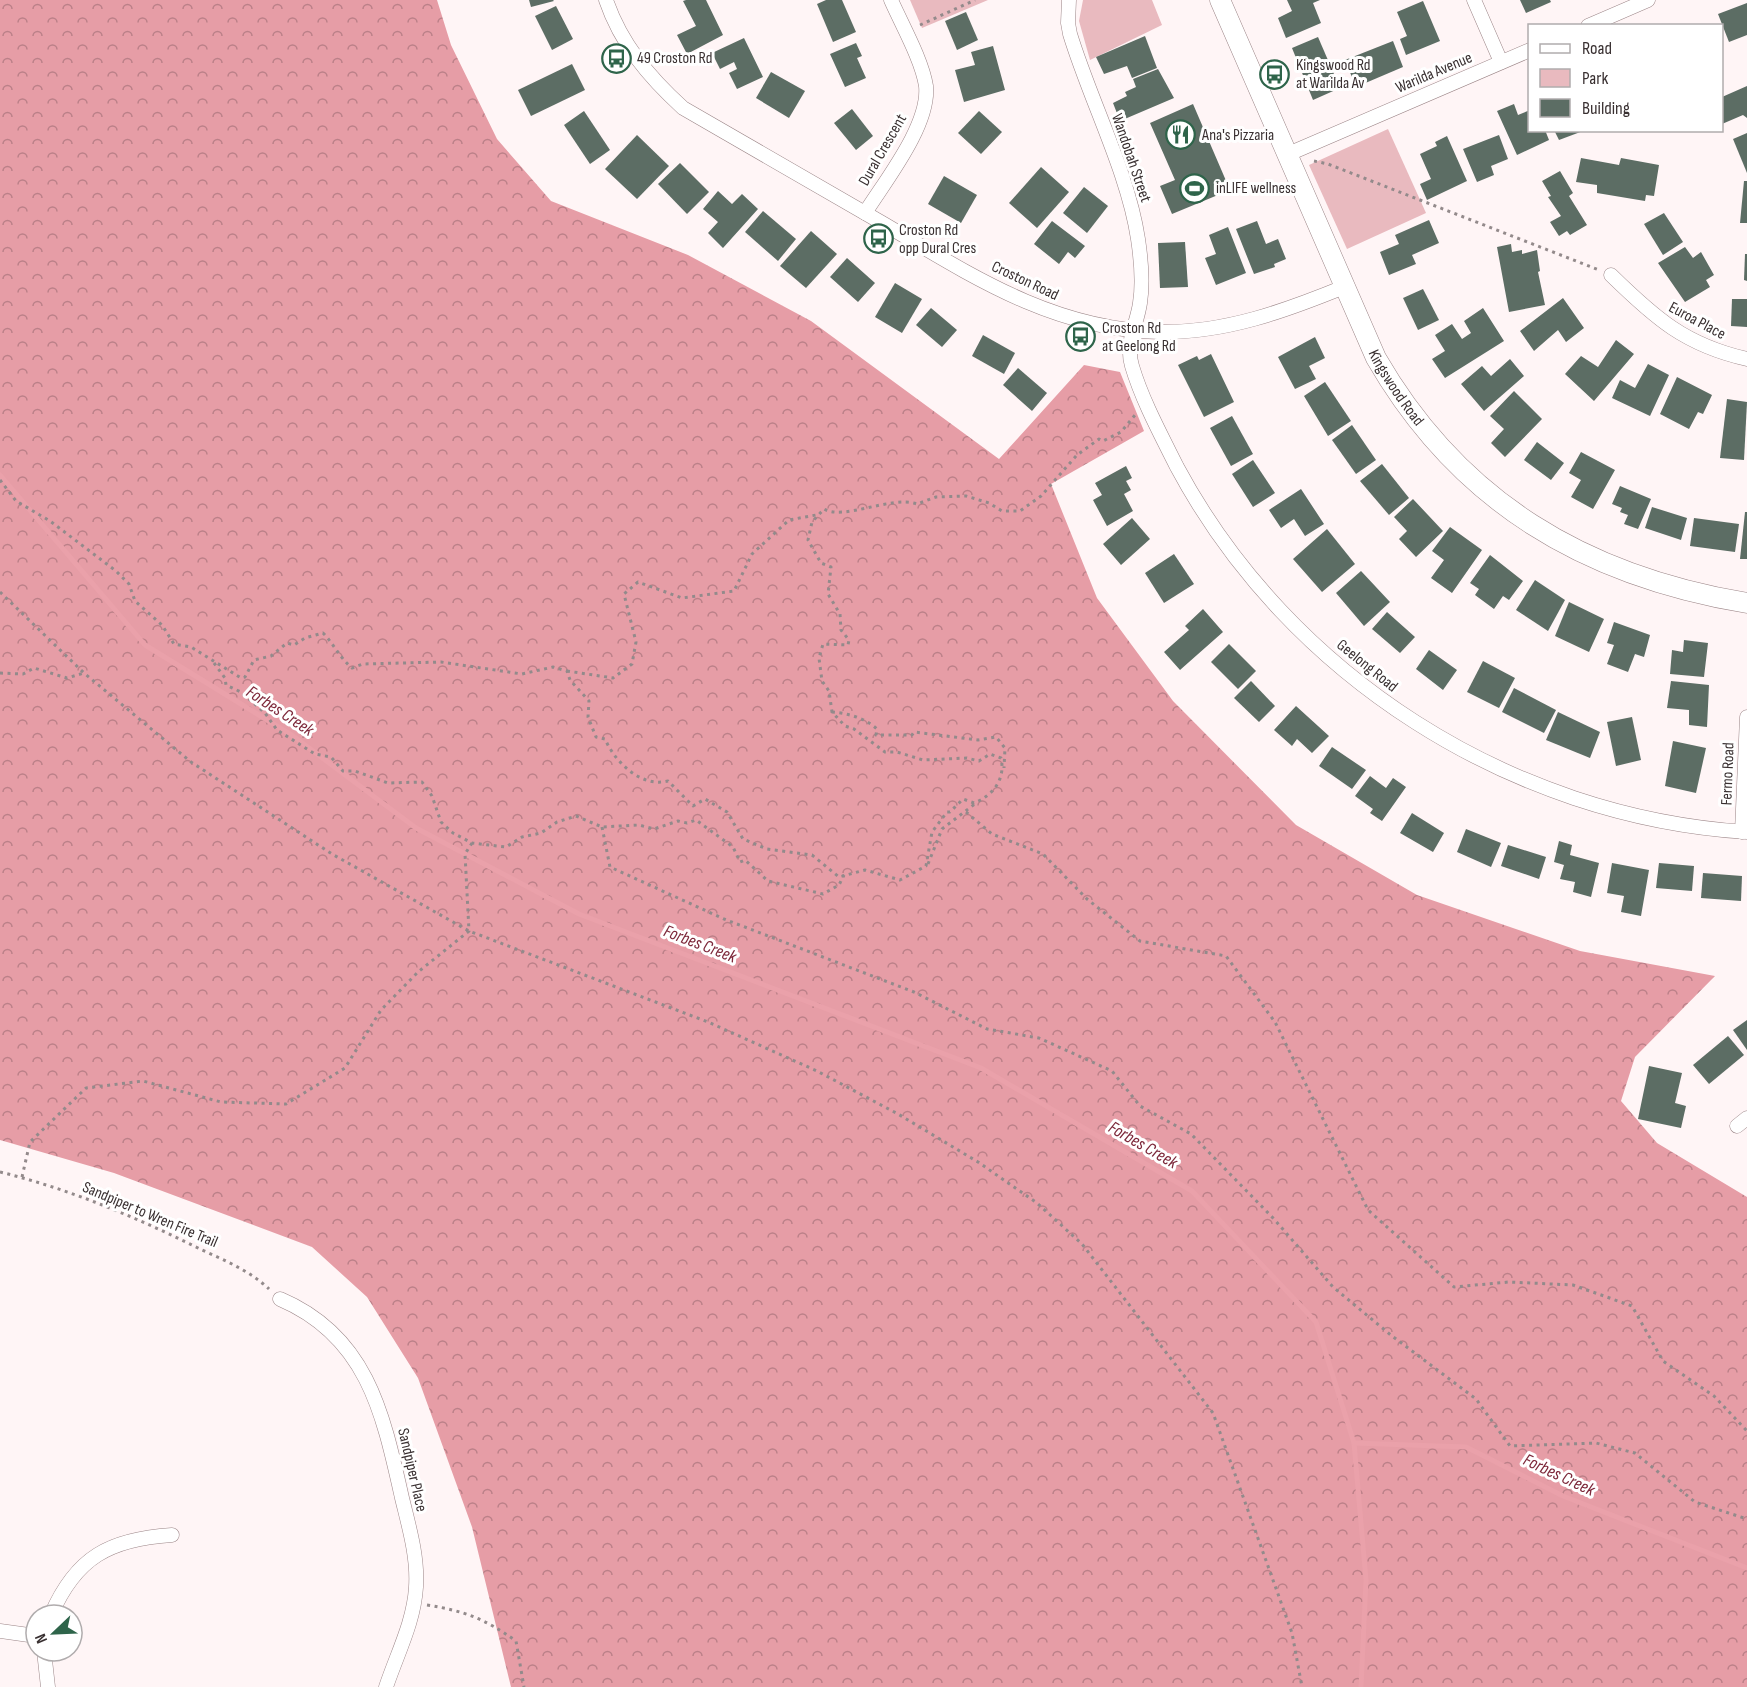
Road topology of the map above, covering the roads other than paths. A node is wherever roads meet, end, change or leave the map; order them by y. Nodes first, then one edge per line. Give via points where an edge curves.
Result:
1 (606, 0) edge
2 (891, 0) edge
3 (1069, 0) edge
4 (1220, 0) edge
5 (1474, 0) edge
6 (1648, 0) edge
7 (1593, 24) edge
8 (1528, 51) edge
9 (1501, 62) junction
10 (1286, 155) junction
11 (865, 213) junction
12 (1611, 275) road end
13 (1344, 286) junction
14 (1131, 330) junction
15 (1747, 359) edge
16 (1747, 603) edge
17 (1747, 717) edge
18 (1745, 832) edge
19 (280, 1299) road end
20 (172, 1535) dead end
21 (57, 1603) edge
22 (0, 1632) edge
23 (24, 1635) edge
24 (45, 1663) edge
25 (48, 1687) edge
26 (386, 1687) edge

1 - 11 street, Croston Road via 631,51 683,108
2 - 11 street, Dural Crescent via 926,86 925,102 921,121
3 - 14 street, Wandobah Street via 1070,34 1138,238 1141,301
4 - 10 street, Kingswood Road
5 - 9 street
6 - 7 street
8 - 9 street, Warilda Avenue
9 - 10 street, Warilda Avenue
10 - 13 street, Kingswood Road
11 - 14 street, Croston Road via 1022,302 1074,319
12 - 15 street, Euroa Place via 1650,314 1673,330
13 - 14 street, Croston Road via 1251,320 1191,331
13 - 16 street, Kingswood Road via 1376,357 1404,403 1468,476 1508,508 1543,533 1626,573 1670,588
14 - 18 street, Geelong Road via 1131,363 1148,405 1190,489 1236,558 1297,628 1384,702 1454,746 1508,773 1595,807 1663,823
17 - 18 street, Fermo Road
19 - 26 street, Sandpiper Place via 323,1322 341,1340 372,1390 390,1444 417,1571 408,1628
20 - 21 street via 140,1537 109,1547 72,1576
22 - 23 street
24 - 25 street

